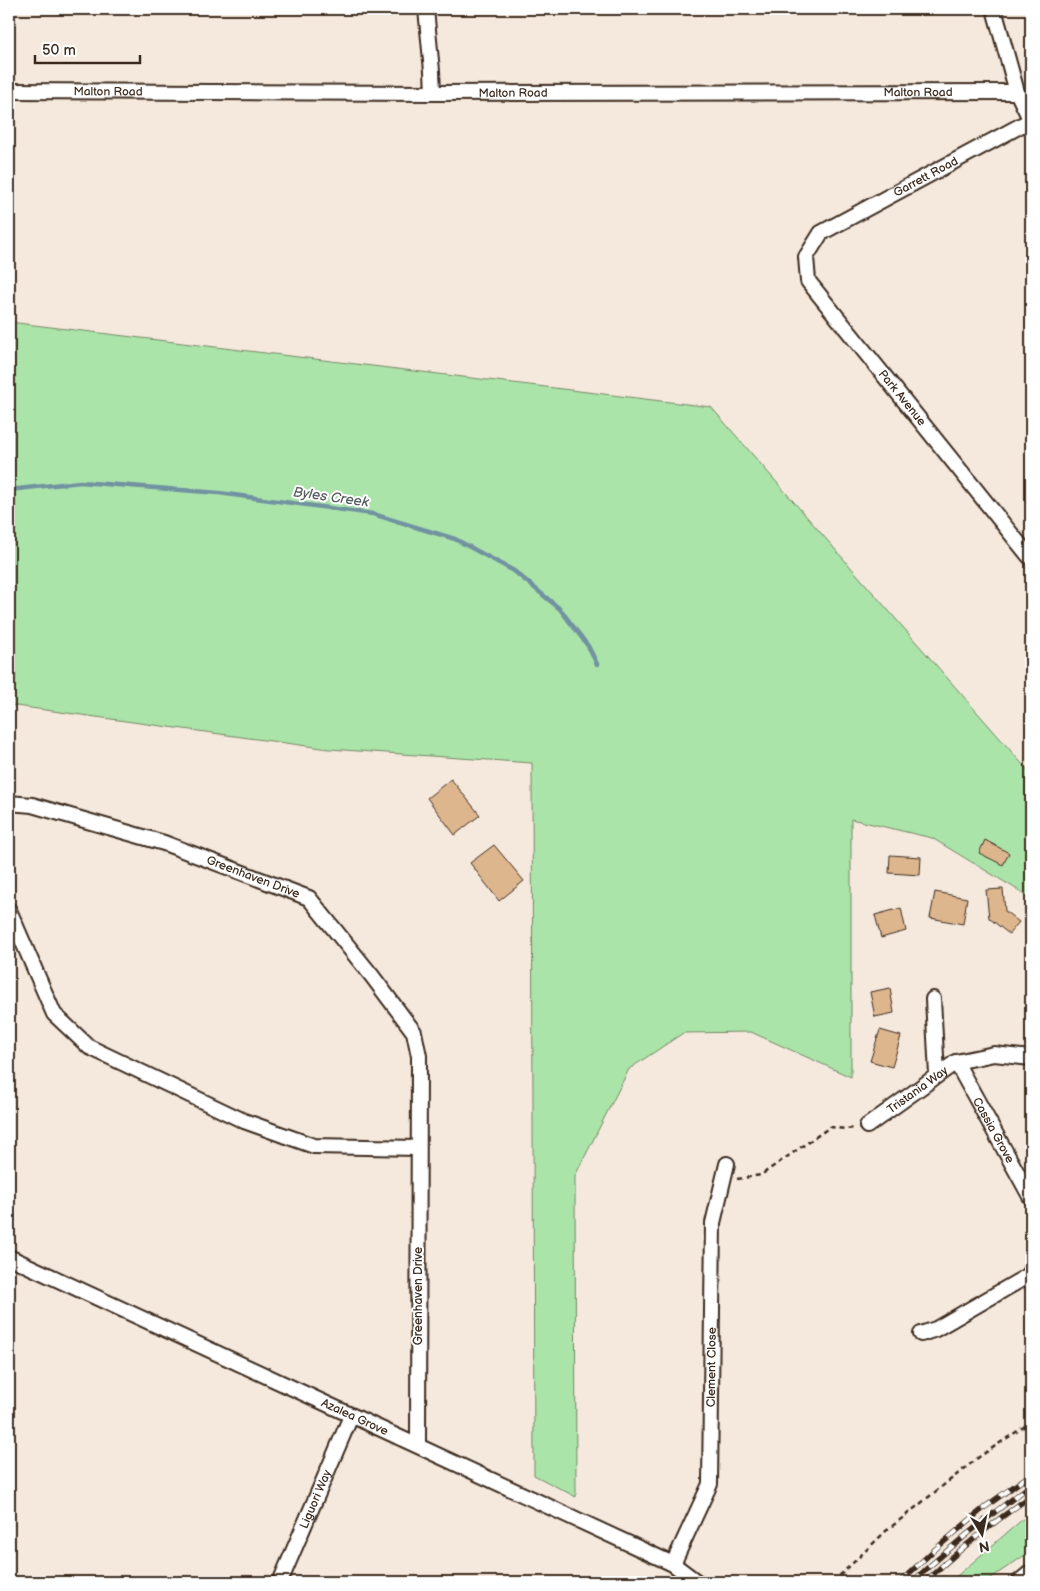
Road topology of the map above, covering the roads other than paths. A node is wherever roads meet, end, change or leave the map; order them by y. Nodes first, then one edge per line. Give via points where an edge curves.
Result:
1 (426, 9) edge
2 (994, 9) edge
3 (9, 91) edge
4 (1017, 92) junction
5 (433, 93) junction
6 (1031, 120) edge
7 (821, 233) joint
8 (1029, 556) dead end
9 (9, 803) edge
10 (9, 910) edge
11 (933, 999) dead end
12 (1031, 1058) edge
13 (956, 1062) junction
14 (937, 1075) junction
15 (867, 1126) road end
16 (418, 1148) junction
17 (727, 1164) dead end
18 (1031, 1198) edge
19 (9, 1257) edge
20 (1031, 1272) edge
21 (922, 1334) dead end
22 (351, 1416) junction
23 (418, 1445) junction
24 (673, 1564) junction
25 (1031, 1572) edge
26 (280, 1582) edge
27 (697, 1582) edge
28 (1019, 1582) edge

1 - 5 street
2 - 4 street
3 - 5 street, Malton Road
4 - 5 street, Malton Road
4 - 6 street
6 - 7 street, Garrett Road
7 - 8 street, Park Avenue via 806,257 808,281
9 - 16 street, Greenhaven Drive via 32,805 164,843 308,898 414,1032 419,1056
10 - 16 street via 54,1014 89,1047 244,1121 314,1146
11 - 14 street
12 - 13 street, Tristania Way via 994,1054
13 - 14 street, Tristania Way
13 - 18 street, Cassia Grove
14 - 15 street, Tristania Way
16 - 23 street, Greenhaven Drive
17 - 24 street, Clement Close via 713,1223 710,1484
19 - 22 street, Azalea Grove
20 - 21 street via 936,1329
22 - 23 street, Azalea Grove
22 - 26 street, Liguori Way
23 - 24 street, Azalea Grove
24 - 27 street, Azalea Grove
25 - 28 street

